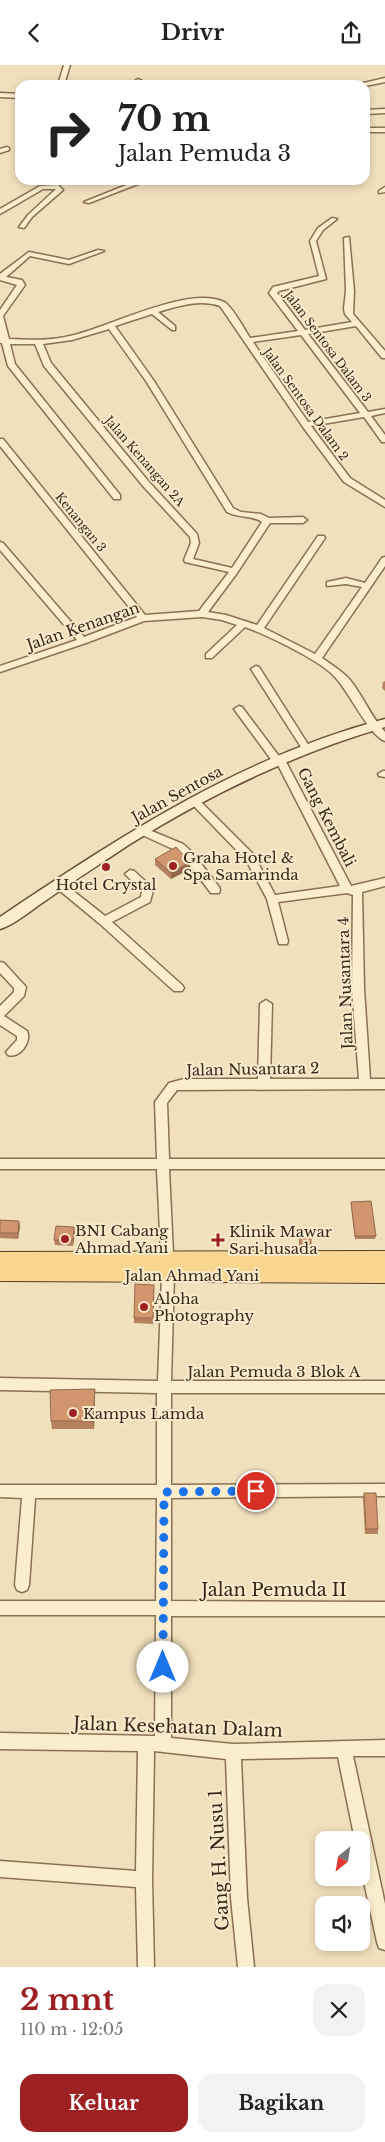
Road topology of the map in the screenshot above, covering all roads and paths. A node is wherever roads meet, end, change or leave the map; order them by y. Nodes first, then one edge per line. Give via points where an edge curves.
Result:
1 (67, 65) edge
2 (62, 80) edge
3 (385, 80) edge
4 (370, 83) edge
5 (385, 87) edge
6 (372, 90) dead end
7 (0, 95) edge
8 (15, 96) edge
9 (385, 111) edge
10 (370, 112) edge
11 (385, 130) edge
12 (370, 131) edge
13 (132, 185) edge
14 (87, 202) dead end
15 (0, 212) edge
16 (334, 219) dead end
17 (22, 227) dead end
18 (347, 238) dead end
19 (100, 251) dead end
20 (0, 278) edge
21 (153, 311) junction
22 (0, 316) edge
23 (356, 324) junction
24 (111, 326) junction
25 (172, 328) dead end
26 (304, 331) junction
27 (2, 341) edge
28 (248, 341) junction
29 (38, 342) junction
30 (382, 347) edge
31 (385, 356) edge
32 (385, 411) edge
33 (366, 415) junction
34 (306, 425) junction
35 (385, 440) edge
36 (0, 441) edge
37 (117, 497) dead end
38 (385, 504) edge
39 (303, 520) dead end
40 (267, 521) junction
41 (321, 538) dead end
42 (0, 545) edge
43 (385, 561) edge
44 (234, 571) junction
45 (330, 584) dead end
46 (368, 586) junction
47 (202, 614) junction
48 (143, 618) junction
49 (244, 623) junction
50 (259, 629) junction
51 (83, 641) junction
52 (59, 649) junction
53 (210, 656) dead end
54 (318, 659) junction
55 (0, 662) edge
56 (0, 669) edge
57 (256, 669) dead end
58 (240, 709) dead end
59 (379, 724) edge
60 (385, 738) edge
61 (306, 749) junction
62 (278, 759) junction
63 (194, 801) junction
64 (142, 831) junction
65 (130, 874) dead end
66 (385, 882) edge
67 (58, 885) junction
68 (215, 890) dead end
69 (350, 890) junction
70 (272, 899) junction
71 (104, 921) junction
72 (0, 924) edge
73 (282, 941) dead end
74 (0, 966) edge
75 (178, 988) dead end
76 (266, 1004) dead end
77 (0, 1013) edge
78 (0, 1019) edge
79 (12, 1052) dead end
80 (264, 1083) junction
81 (365, 1084) junction
82 (385, 1084) edge
83 (0, 1164) edge
84 (163, 1164) junction
85 (385, 1164) edge
86 (385, 1259) edge
87 (0, 1260) edge
88 (167, 1267) junction
89 (0, 1273) edge
90 (385, 1275) edge
91 (0, 1384) edge
92 (164, 1387) junction
93 (385, 1387) edge
94 (385, 1490) edge
95 (0, 1491) edge
96 (28, 1491) junction
97 (164, 1492) junction
98 (22, 1585) dead end
99 (0, 1608) edge
100 (164, 1609) junction
101 (385, 1609) edge
102 (0, 1741) edge
103 (146, 1743) junction
104 (163, 1745) junction
105 (385, 1748) edge
106 (344, 1749) junction
107 (233, 1751) junction
108 (0, 1869) edge
109 (144, 1880) junction
110 (385, 1942) edge
111 (146, 1967) edge
112 (246, 1967) edge

1 - 2 street
3 - 4 street
5 - 6 street
7 - 8 street
9 - 10 street
11 - 12 street
13 - 14 street
15 - 17 street via 42,187 58,187 60,190
16 - 26 street, Jalan Sentosa Dalam 3 via 320,229 313,241 323,277 276,289 273,293
18 - 23 street via 348,309
19 - 20 street via 69,262 29,255
20 - 22 street via 21,285
21 - 24 street
21 - 25 street
21 - 28 street, Jalan Sentosa Dalam 2 via 216,300 223,304
22 - 27 street
23 - 26 street
23 - 30 street
24 - 29 street via 79,336
24 - 40 street via 150,381 230,510 242,515 260,515
26 - 28 street
26 - 33 street, Jalan Sentosa Dalam 3
27 - 29 street
27 - 37 street via 11,364
28 - 34 street, Jalan Sentosa Dalam 2
29 - 44 street, Jalan Kenangan 2A via 47,364 146,484 194,536 188,560
30 - 31 street
32 - 33 street
33 - 34 street
33 - 35 street, Jalan Sentosa Dalam 3
34 - 38 street, Jalan Sentosa Dalam 2 via 347,480
36 - 48 street, Kenangan 3
39 - 40 street
40 - 44 street
41 - 50 street
42 - 51 street
43 - 46 street
44 - 47 street
45 - 46 street via 346,581
46 - 54 street
47 - 48 street, Jalan Kenangan
47 - 49 street, Jalan Kenangan
48 - 51 street, Jalan Kenangan
49 - 50 street, Jalan Kenangan
49 - 53 street
50 - 54 street, Jalan Kenangan
51 - 52 street, Jalan Kenangan
52 - 55 street via 50,647
52 - 56 street, Jalan Kenangan
54 - 59 street, Jalan Kenangan via 347,683
57 - 61 street
58 - 62 street, Gang Kembali
59 - 60 street, Jalan Kenangan
59 - 61 street, Jalan Sentosa
61 - 62 street, Jalan Sentosa
62 - 63 street, Jalan Sentosa
62 - 69 street, Gang Kembali
63 - 64 street, Jalan Sentosa
63 - 70 street via 250,858
64 - 67 street, Jalan Sentosa
64 - 68 street via 179,847
65 - 71 street via 148,890 146,899
66 - 69 street
67 - 71 street
67 - 72 street, Jalan Sentosa
69 - 70 street
69 - 81 street, Jalan Nusantara 4 via 358,894 358,989
70 - 73 street
71 - 75 street
74 - 77 street via 20,987 20,993
76 - 80 street
78 - 79 street via 23,1034 23,1041
80 - 81 street, Jalan Nusantara 2
80 - 84 street, Jalan Nusantara 2 via 184,1084 173,1087 161,1102
81 - 82 street, Jalan Nusantara 2
83 - 84 street
84 - 85 street
84 - 88 street, Jalan Nusantara 2
86 - 88 main road, Jalan Ahmad Yani
87 - 88 main road, Jalan Ahmad Yani
88 - 89 main road, Jalan Ahmad Yani
88 - 90 main road, Jalan Ahmad Yani
88 - 92 street, Jalan Nusantara 2
91 - 92 street, Jalan Pemuda 3 Blok A
92 - 93 street, Jalan Pemuda 3 Blok A
92 - 97 street, Jalan Nusantara 2
94 - 97 street
95 - 96 street
96 - 97 street
96 - 98 street
97 - 100 street, Jalan Nusantara 2
99 - 100 street, Jalan Pemuda II
100 - 101 street, Jalan Pemuda II
100 - 104 street, Jalan Nusantara 2
102 - 103 street, Jalan Kesehatan Dalam
103 - 104 street, Jalan Kesehatan Dalam
103 - 109 street
104 - 107 street, Jalan Kesehatan Dalam
105 - 106 street, Jalan Kesehatan Dalam
106 - 107 street, Jalan Kesehatan Dalam
106 - 110 street
107 - 112 street, Gang H. Nusu 1 via 239,1898
108 - 109 street
109 - 111 street

